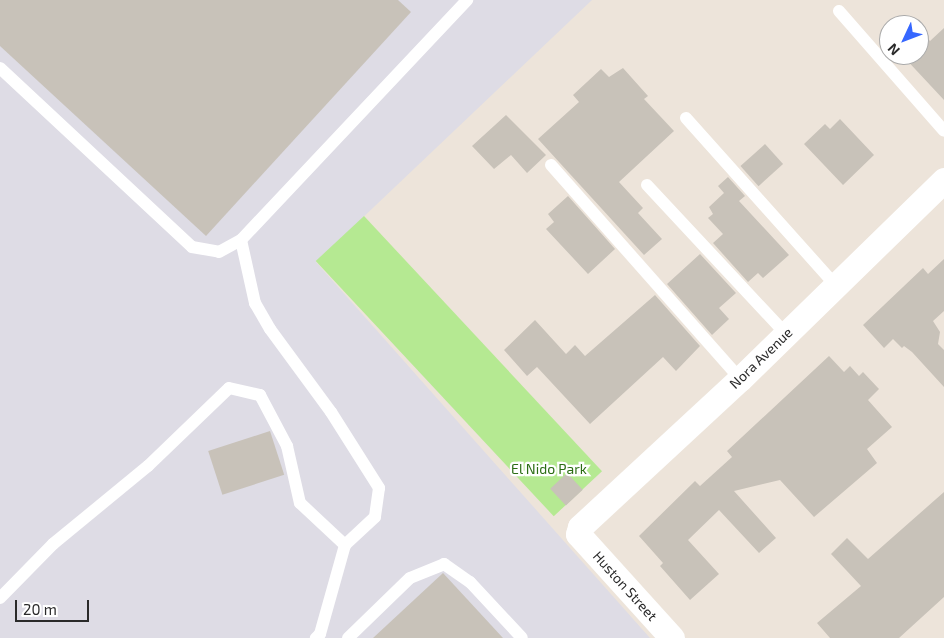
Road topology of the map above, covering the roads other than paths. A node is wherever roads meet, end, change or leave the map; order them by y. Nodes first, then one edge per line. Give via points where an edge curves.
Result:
1 (467, 0) edge
2 (839, 11) dead end
3 (0, 68) edge
4 (686, 118) dead end
5 (944, 131) edge
6 (551, 165) dead end
7 (944, 180) edge
8 (647, 185) dead end
9 (241, 240) junction
10 (836, 286) junction
11 (786, 334) junction
12 (740, 379) junction
13 (578, 534) joint
14 (345, 545) junction
15 (0, 598) edge
16 (316, 638) edge
17 (348, 638) edge
18 (522, 638) edge
19 (672, 638) edge

1 - 9 lane
2 - 5 lane
3 - 9 lane via 192,247 219,252
4 - 10 lane
6 - 12 lane
7 - 10 street, Nora Avenue
8 - 11 lane
9 - 14 lane via 255,304 331,412 379,488 376,517
10 - 11 street, Nora Avenue
11 - 12 street, Nora Avenue
12 - 13 street, Nora Avenue via 586,521
13 - 19 street, Huston Street
14 - 15 lane via 300,503 287,446 260,396 229,388 148,466 53,544
14 - 16 lane via 320,634
17 - 18 lane via 410,578 444,564 470,582

